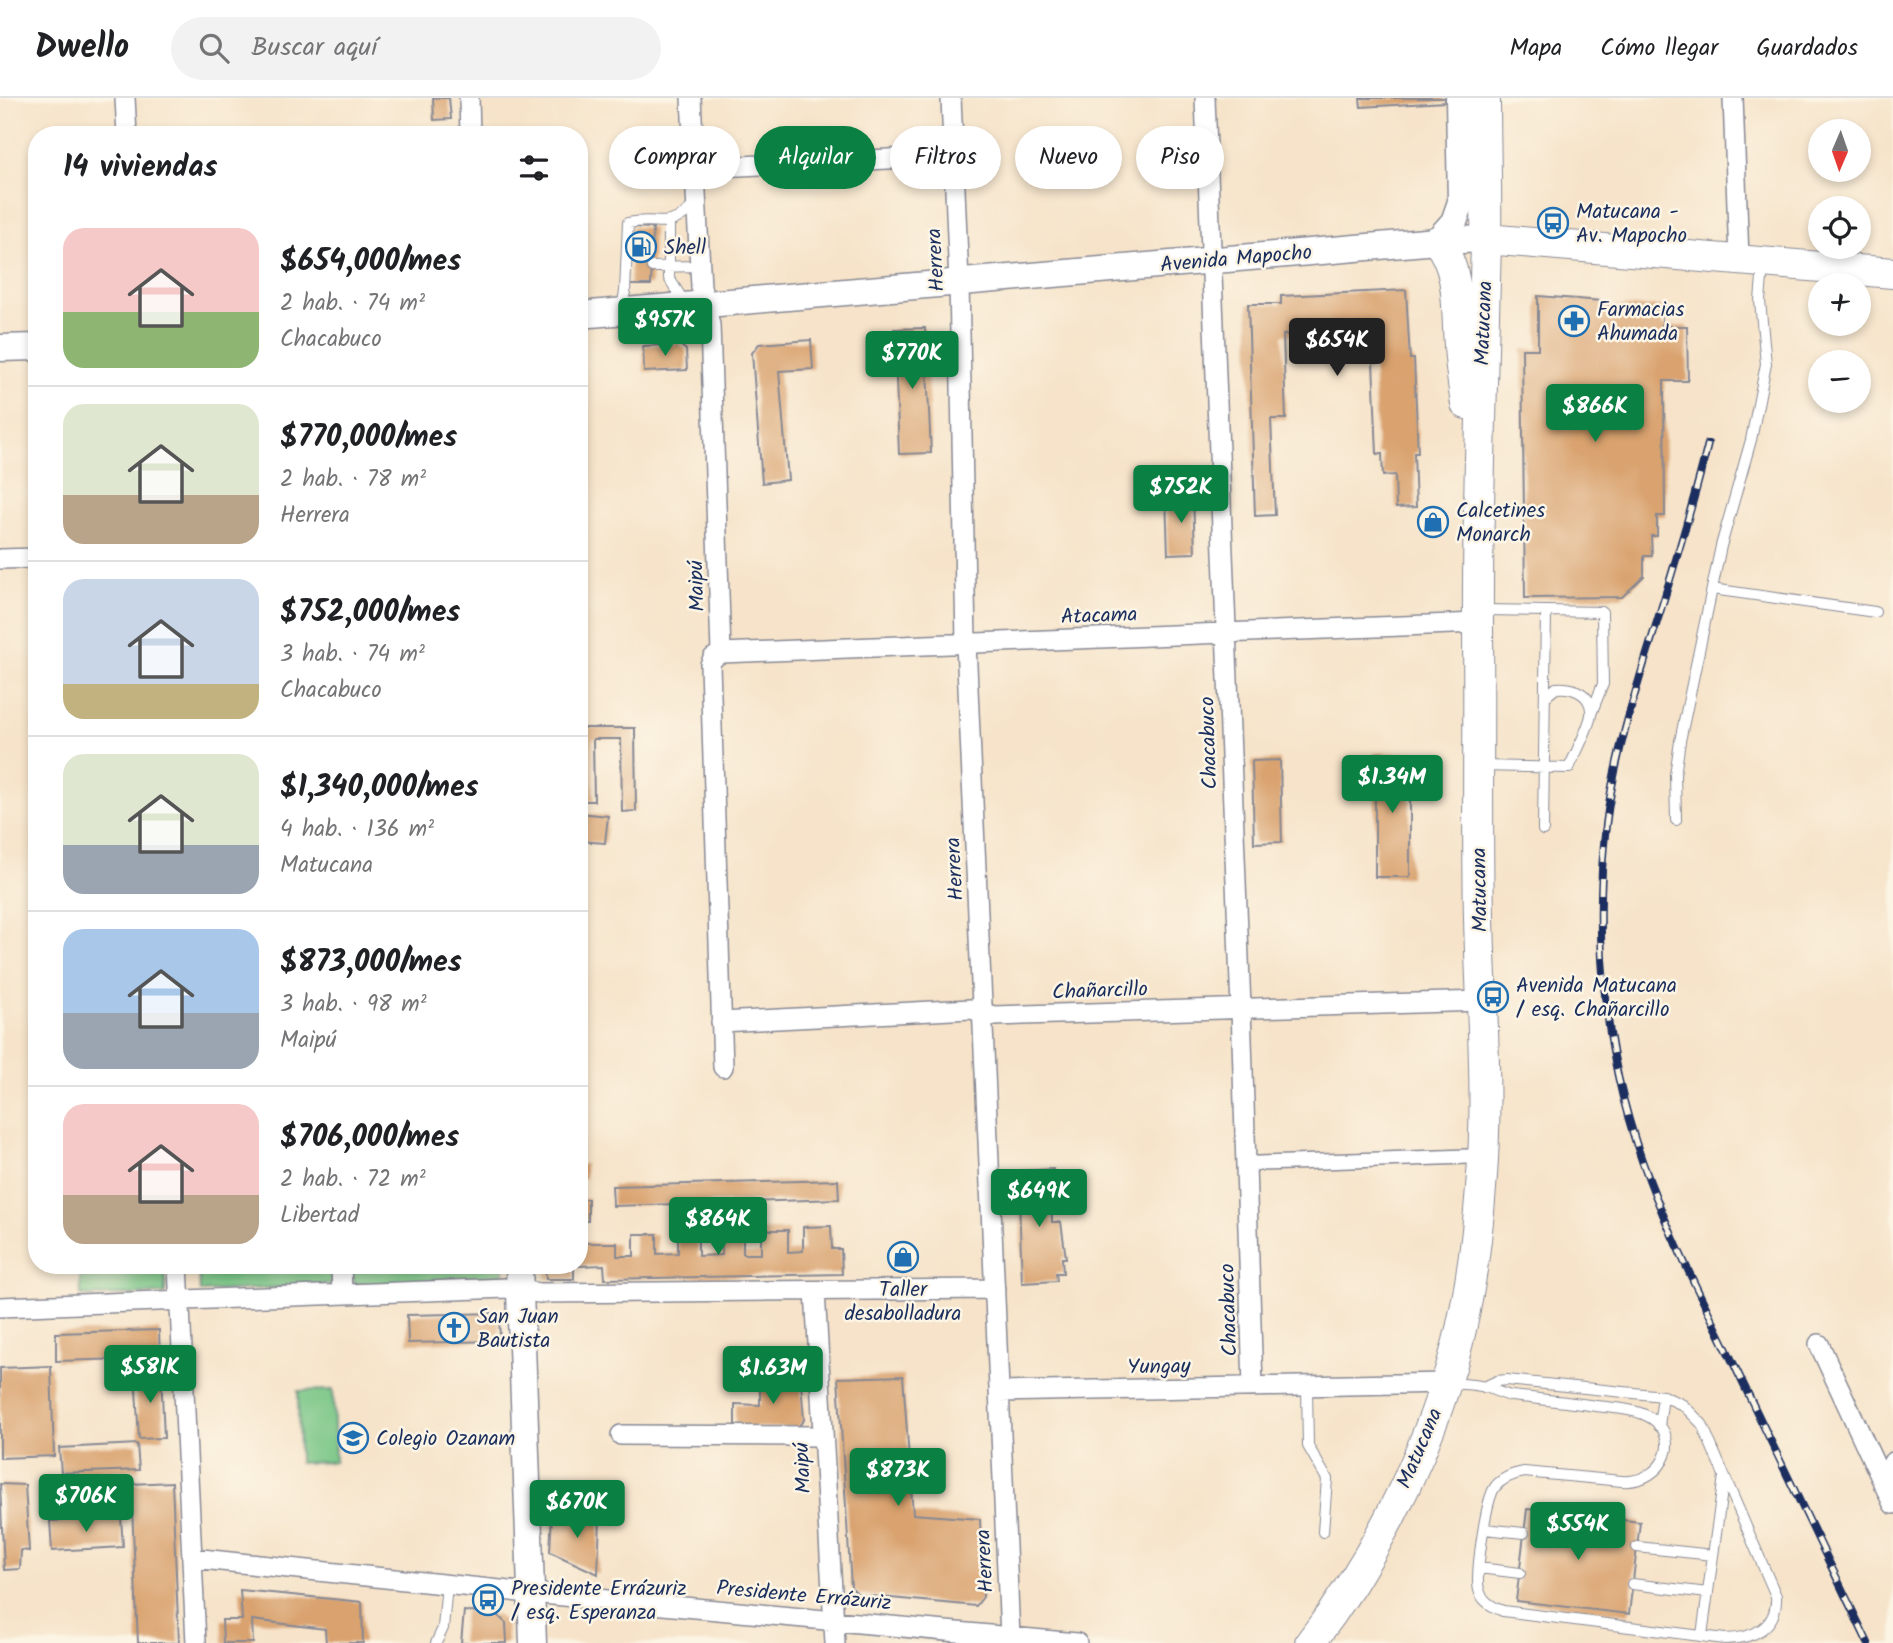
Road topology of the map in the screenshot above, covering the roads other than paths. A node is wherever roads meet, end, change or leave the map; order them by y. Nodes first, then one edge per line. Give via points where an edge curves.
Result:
1 (125, 98) edge
2 (469, 98) edge
3 (691, 98) edge
4 (950, 98) edge
5 (1205, 98) edge
6 (1459, 98) edge
7 (1485, 98) edge
8 (1733, 98) edge
9 (127, 126) edge
10 (470, 126) edge
11 (693, 126) edge
12 (951, 126) edge
13 (890, 159) edge
14 (740, 166) edge
15 (696, 189) edge
16 (955, 189) edge
17 (697, 202) junction
18 (669, 223) junction
19 (1486, 239) junction
20 (1437, 241) junction
21 (1212, 260) junction
22 (1751, 260) junction
23 (700, 266) junction
24 (652, 267) dead end
25 (668, 267) junction
26 (1893, 273) edge
27 (959, 282) junction
28 (696, 305) junction
29 (612, 312) junction
30 (588, 313) edge
31 (28, 346) edge
32 (0, 348) edge
33 (1479, 456) junction
34 (28, 558) edge
35 (0, 559) edge
36 (1712, 589) junction
37 (1546, 611) junction
38 (1875, 612) dead end
39 (1478, 617) junction
40 (1227, 633) junction
41 (966, 643) junction
42 (721, 653) junction
43 (1545, 697) junction
44 (1591, 714) junction
45 (1479, 766) junction
46 (1544, 767) junction
47 (1676, 820) dead end
48 (1543, 830) dead end
49 (1482, 1000) junction
50 (1241, 1008) junction
51 (982, 1013) junction
52 (721, 1023) junction
53 (723, 1067) dead end
54 (1483, 1156) junction
55 (1246, 1164) junction
56 (179, 1274) edge
57 (341, 1274) edge
58 (520, 1278) edge
59 (995, 1289) junction
60 (814, 1291) junction
61 (342, 1293) junction
62 (180, 1300) junction
63 (0, 1307) edge
64 (1819, 1343) dead end
65 (1447, 1383) junction
66 (1307, 1385) junction
67 (1253, 1387) junction
68 (1484, 1387) junction
69 (999, 1392) junction
70 (1662, 1396) junction
71 (1659, 1426) junction
72 (621, 1434) dead end
73 (823, 1436) junction
74 (1893, 1462) edge
75 (1724, 1476) junction
76 (1888, 1481) edge
77 (1893, 1504) edge
78 (1484, 1529) junction
79 (1324, 1532) dead end
80 (1524, 1533) dead end
81 (1637, 1547) dead end
82 (1713, 1555) junction
83 (192, 1558) junction
84 (1479, 1568) junction
85 (1520, 1573) dead end
86 (447, 1584) junction
87 (1632, 1584) dead end
88 (531, 1592) junction
89 (1708, 1593) junction
90 (834, 1621) junction
91 (1702, 1634) junction
92 (1010, 1637) junction
93 (197, 1643) edge
94 (436, 1643) edge
95 (533, 1643) edge
96 (835, 1643) edge
97 (1077, 1643) edge
98 (1310, 1643) edge

1 - 9 street
2 - 10 street
3 - 11 street, Maipú
4 - 12 street, Herrera
5 - 21 street, Chacabuco
6 - 20 main road via 1461,202 1454,222
7 - 19 main road, Matucana
8 - 22 street
13 - 14 street
15 - 17 street, Maipú
16 - 27 street, Herrera
17 - 18 lane
17 - 23 street, Maipú
18 - 25 lane
18 - 29 lane via 628,223 622,301
19 - 20 main road, Avenida Mapocho
19 - 22 main road, Avenida Mapocho
19 - 33 main road, Matucana
20 - 21 main road, Avenida Mapocho
20 - 33 main road via 1454,282 1462,382
21 - 27 main road, Avenida Mapocho
21 - 40 street, Chacabuco
22 - 26 main road, Avenida Mapocho
22 - 36 lane via 1766,365
23 - 25 lane
23 - 28 street, Maipú
24 - 25 lane
25 - 28 lane via 674,290
27 - 28 main road, Avenida Mapocho
27 - 41 street, Herrera
28 - 29 main road, Avenida Mapocho
28 - 42 street, Maipú via 710,325
29 - 30 main road, Avenida Mapocho
31 - 32 main road
33 - 39 main road, Matucana
34 - 35 street
36 - 38 lane
36 - 47 lane via 1680,741
37 - 39 lane
37 - 43 lane
37 - 44 lane via 1602,612 1603,684
39 - 40 street, Atacama
39 - 45 main road, Matucana
40 - 41 street, Atacama
40 - 50 street, Chacabuco
41 - 42 street, Atacama
41 - 51 street, Herrera
42 - 52 street, Maipú via 710,665
43 - 44 lane via 1556,688 1574,688 1584,695
43 - 46 lane
44 - 46 lane via 1569,768
45 - 46 lane
45 - 49 main road, Matucana
46 - 48 lane
49 - 50 street, Chañarcillo
49 - 54 main road, Matucana
50 - 51 street, Chañarcillo
50 - 55 street, Chacabuco
51 - 52 street, Chañarcillo via 971,1009
51 - 59 street, Herrera
52 - 53 street, Maipú
54 - 55 street
54 - 65 main road, Matucana via 1472,1265
55 - 67 street, Chacabuco
56 - 62 street
57 - 61 street
58 - 60 street via 539,1293
58 - 61 street via 507,1288
58 - 88 main road
59 - 60 street
59 - 69 street, Herrera
60 - 73 street, Maipú
61 - 62 street
62 - 63 street
62 - 83 street
64 - 76 street
65 - 66 street, Yungay
65 - 68 lane
65 - 98 main road, Matucana via 1381,1532
66 - 67 street, Yungay
66 - 79 lane via 1308,1446 1327,1479
67 - 69 street, Yungay
68 - 70 lane via 1507,1380
68 - 71 lane via 1507,1395 1631,1410
69 - 92 street, Herrera
70 - 71 lane
70 - 75 lane via 1683,1405 1702,1424
71 - 78 lane via 1666,1437 1666,1455 1646,1478 1630,1482 1515,1474 1500,1482 1490,1495
72 - 73 street
73 - 90 street, Maipú
74 - 76 street
75 - 82 lane
75 - 91 lane via 1777,1604 1772,1620 1760,1632 1734,1639
76 - 77 street
78 - 80 lane
78 - 84 lane
81 - 82 lane
82 - 89 lane
83 - 86 street, Presidente Errázuriz
83 - 93 street
84 - 85 lane
84 - 91 lane via 1480,1593 1503,1611
86 - 88 street, Presidente Errázuriz
86 - 94 lane via 443,1628
87 - 89 lane
88 - 90 street, Presidente Errázuriz
88 - 95 main road
89 - 91 lane
90 - 92 street, Presidente Errázuriz
90 - 96 street, Maipú
92 - 97 street, Presidente Errázuriz

